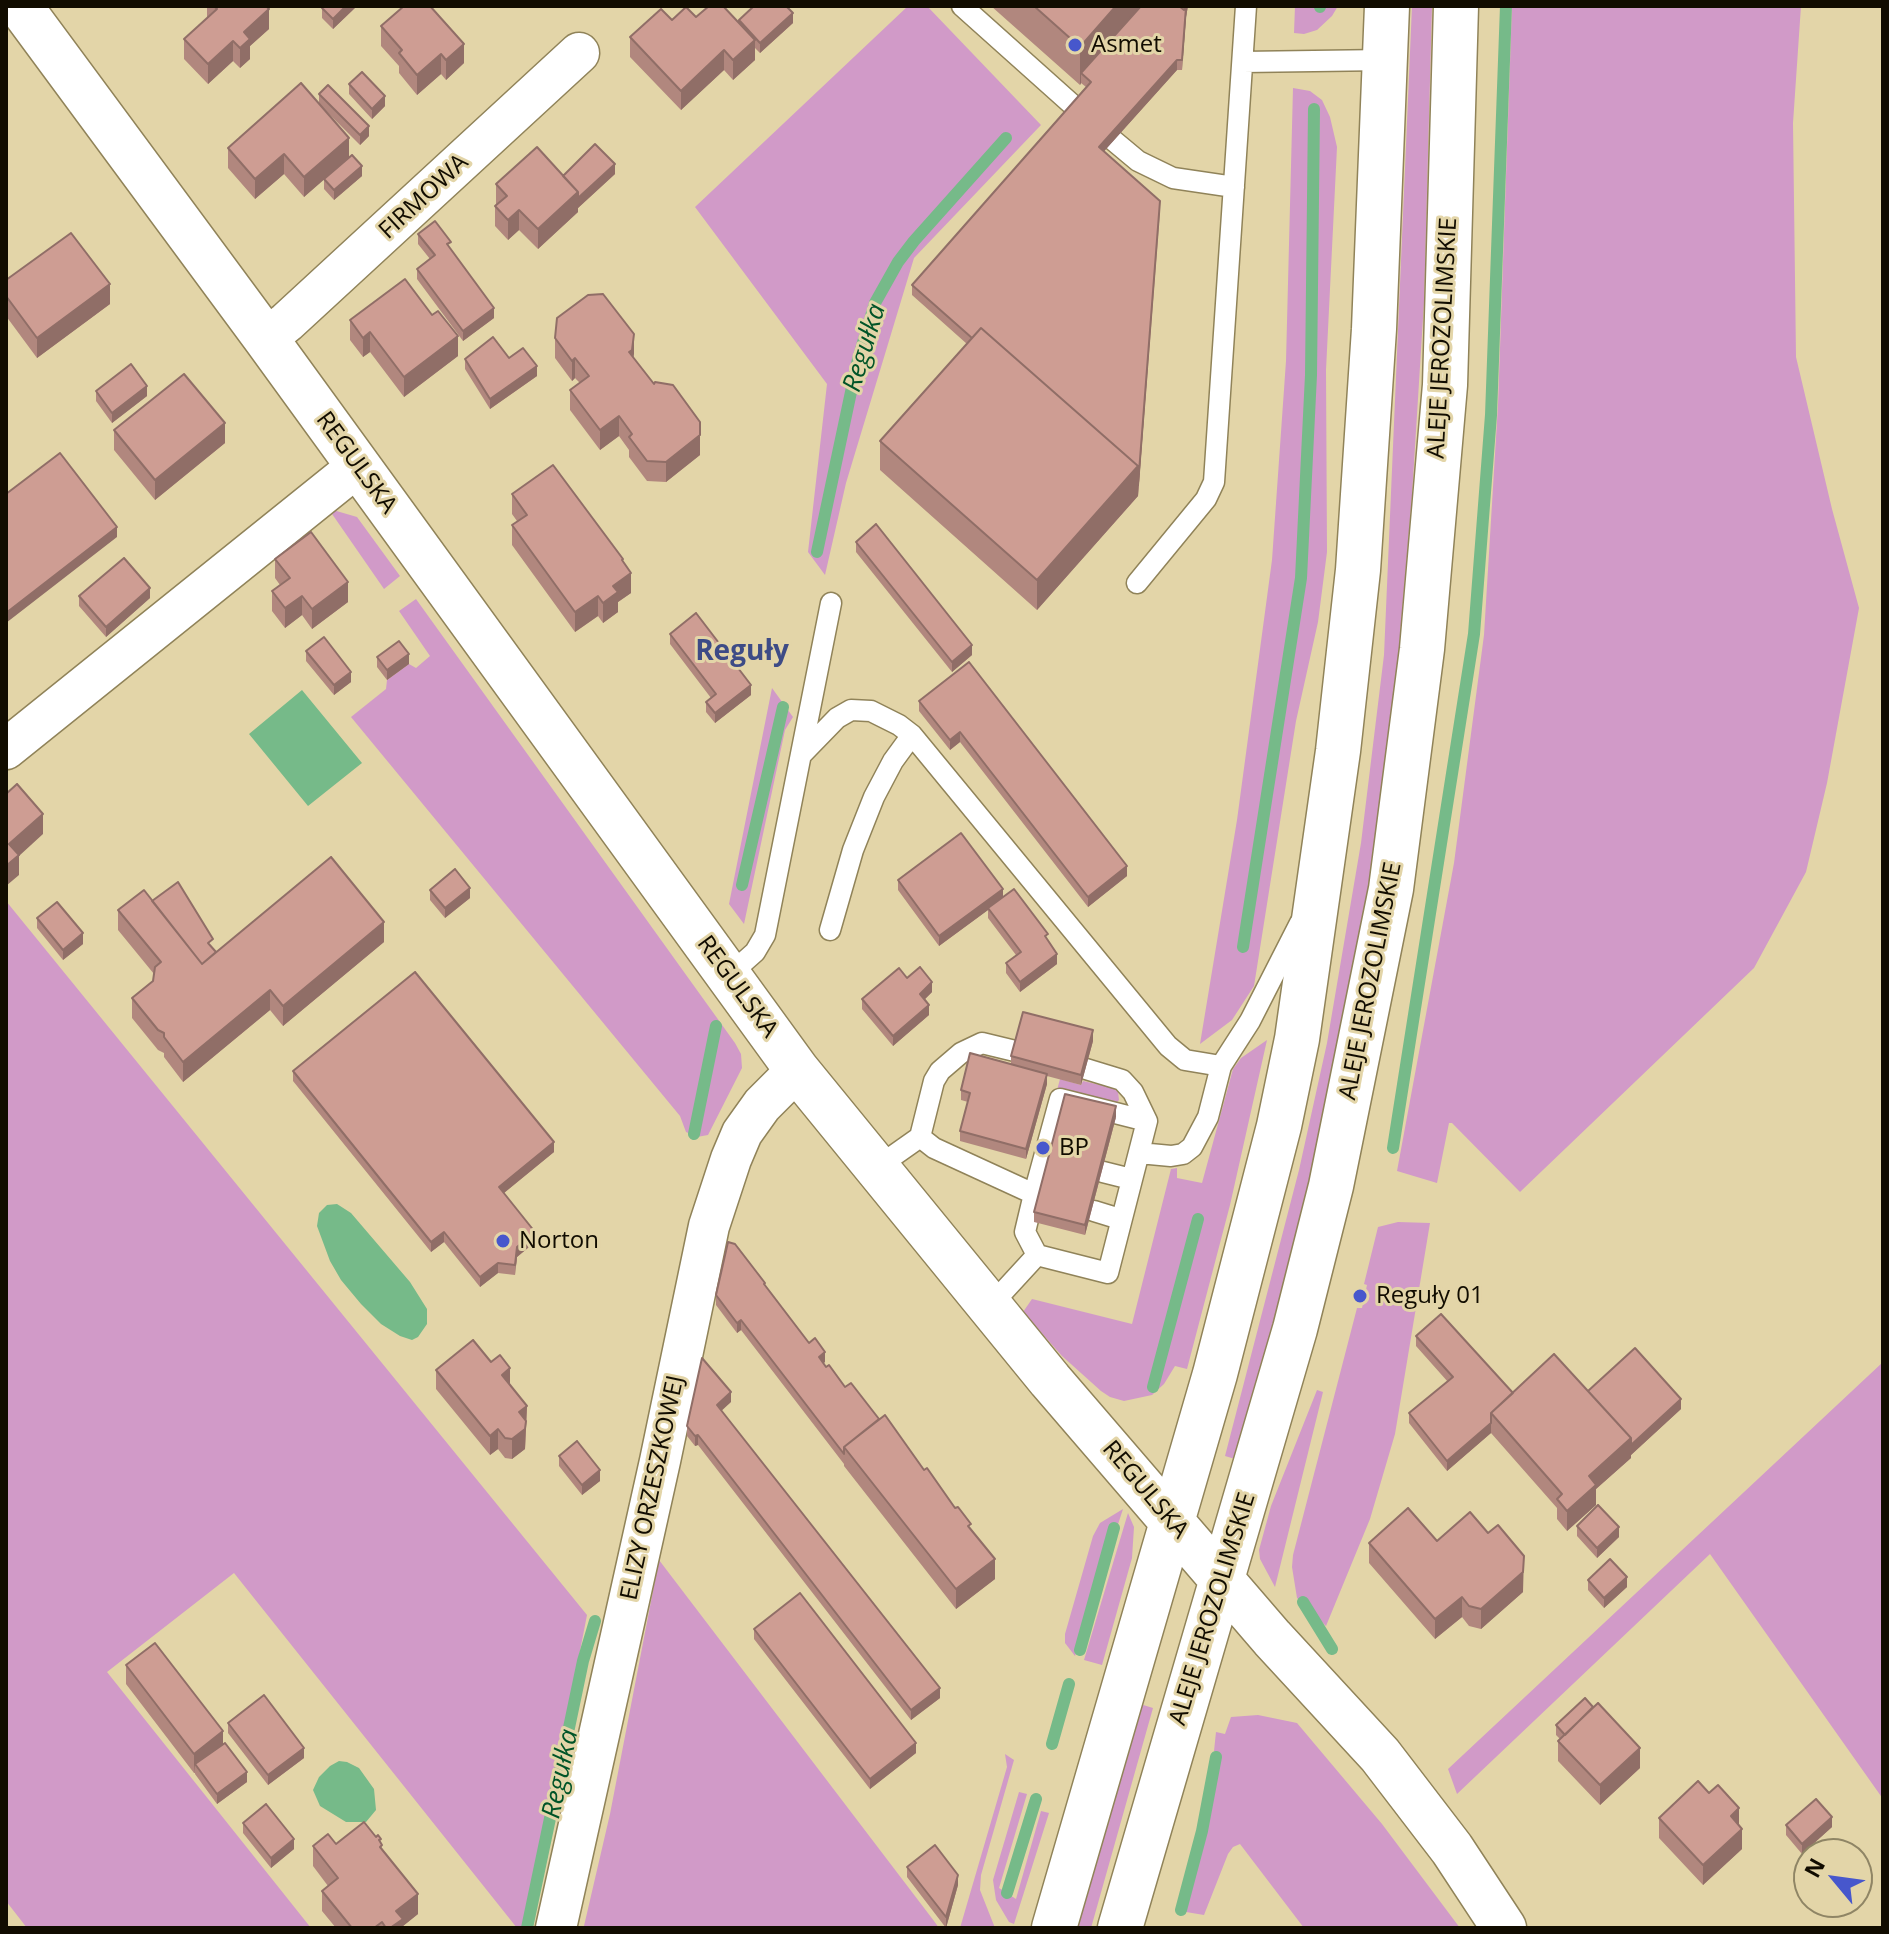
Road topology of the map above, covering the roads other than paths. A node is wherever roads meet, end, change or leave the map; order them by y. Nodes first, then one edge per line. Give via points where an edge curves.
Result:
1 (20, 6) edge
2 (962, 6) edge
3 (1246, 6) edge
4 (1387, 6) edge
5 (1456, 6) edge
6 (579, 53) dead end
7 (1385, 60) junction
8 (1243, 62) junction
9 (1076, 108) edge
10 (1114, 141) edge
11 (1234, 187) junction
12 (266, 339) junction
13 (358, 466) junction
14 (1137, 583) dead end
15 (831, 603) dead end
16 (912, 735) junction
17 (6, 749) edge
18 (802, 754) junction
19 (1319, 884) junction
20 (830, 930) dead end
21 (728, 976) junction
22 (1015, 1051) edge
23 (1221, 1066) junction
24 (1086, 1069) edge
25 (797, 1070) junction
26 (1147, 1121) junction
27 (920, 1137) junction
28 (1139, 1153) junction
29 (876, 1168) junction
30 (1103, 1172) edge
31 (1131, 1179) junction
32 (1036, 1195) junction
33 (1094, 1211) edge
34 (1120, 1219) junction
35 (1037, 1255) junction
36 (991, 1305) junction
37 (1172, 1523) junction
38 (1222, 1581) junction
39 (1126, 1924) edge
40 (556, 1928) edge
41 (1054, 1928) edge
42 (1504, 1928) edge

1 - 12 main road, REGULSKA
2 - 9 lane
3 - 8 lane
4 - 7 main road
5 - 38 main road, ALEJE JEROZOLIMSKIE via 1445,385 1422,649 1391,889 1331,1186
6 - 12 street, FIRMOWA
7 - 8 lane
7 - 19 main road via 1361,533
8 - 11 lane
10 - 11 lane via 1138,161 1173,178
11 - 14 lane via 1214,482
12 - 13 main road, REGULSKA
13 - 17 street
13 - 21 main road, REGULSKA
15 - 18 lane
16 - 18 lane via 871,711 851,710
16 - 20 lane via 874,797
16 - 23 lane via 1168,1046 1185,1060
18 - 21 lane via 765,935
19 - 23 lane via 1250,1021
19 - 37 main road via 1279,1126
21 - 25 main road, REGULSKA
22 - 27 lane via 977,1044 940,1071
23 - 28 lane via 1208,1117 1192,1147 1171,1156
24 - 26 lane via 1122,1080
25 - 29 main road, REGULSKA
25 - 40 street, ELIZY ORZESZKOWEJ via 742,1133 709,1226
26 - 28 lane
26 - 32 lane via 1060,1099
27 - 29 lane
27 - 32 lane
28 - 31 lane
29 - 36 main road, REGULSKA
30 - 31 lane
31 - 34 lane
32 - 35 lane via 1025,1232
33 - 34 lane
34 - 35 lane via 1108,1273
35 - 36 lane
36 - 37 main road, REGULSKA
37 - 38 main road, REGULSKA
37 - 41 main road
38 - 39 main road, ALEJE JEROZOLIMSKIE via 1176,1729
38 - 42 main road, REGULSKA via 1380,1755

